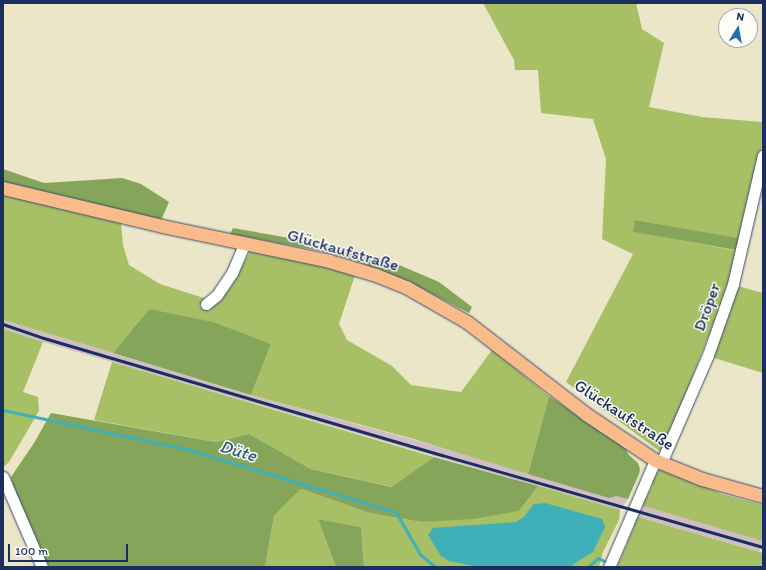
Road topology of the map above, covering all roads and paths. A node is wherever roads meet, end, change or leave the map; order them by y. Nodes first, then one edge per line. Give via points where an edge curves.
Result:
1 (763, 155) edge
2 (3, 188) edge
3 (245, 243) junction
4 (206, 304) dead end
5 (658, 461) junction
6 (3, 477) edge
7 (763, 496) edge
8 (42, 567) edge
9 (609, 567) edge

1 - 5 street, Dröper via 733,284 708,355
2 - 3 main road, Glückaufstraße
3 - 4 street via 232,273 217,295
3 - 5 main road, Glückaufstraße via 329,261 406,287 467,322 586,414
5 - 7 main road, Glückaufstraße via 702,479
5 - 9 street, Dröper
6 - 8 street

